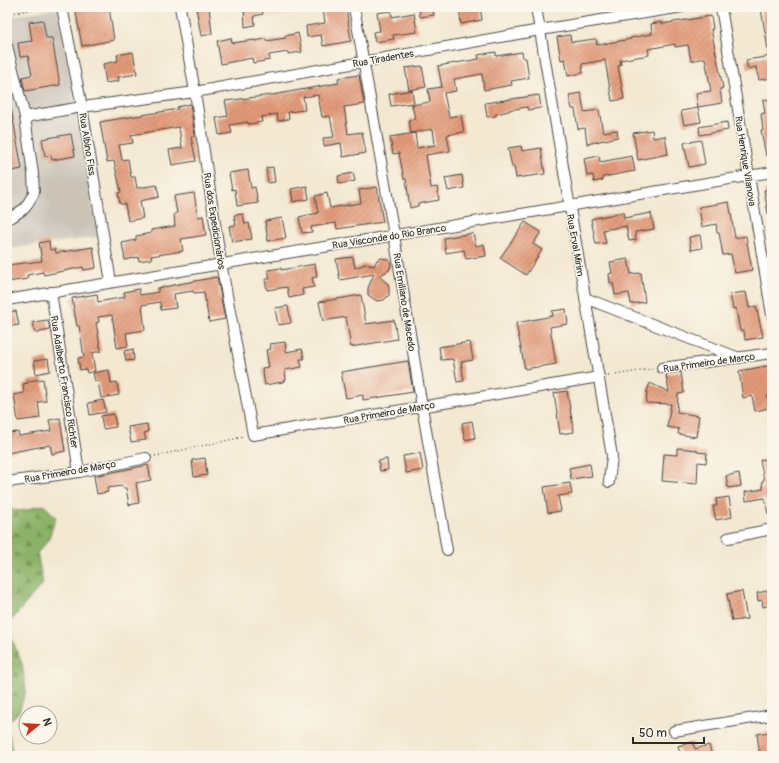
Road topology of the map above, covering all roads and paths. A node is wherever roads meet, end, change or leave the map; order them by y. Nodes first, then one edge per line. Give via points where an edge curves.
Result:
1 (62, 7) edge
2 (180, 7) edge
3 (354, 7) edge
4 (536, 7) edge
5 (682, 7) edge
6 (720, 7) edge
7 (42, 8) edge
8 (7, 14) edge
9 (540, 30) junction
10 (7, 46) edge
11 (363, 62) junction
12 (195, 92) junction
13 (82, 107) junction
14 (24, 117) junction
15 (772, 172) edge
16 (749, 176) junction
17 (569, 206) junction
18 (7, 217) edge
19 (394, 235) junction
20 (221, 263) junction
21 (111, 282) junction
22 (51, 292) junction
23 (585, 298) junction
24 (7, 300) edge
25 (772, 315) edge
26 (772, 353) edge
27 (739, 358) junction
28 (662, 368) joint
29 (599, 377) junction
30 (422, 406) junction
31 (253, 435) junction
32 (146, 458) joint
33 (79, 472) junction
34 (7, 482) edge
35 (609, 482) dead end
36 (772, 529) edge
37 (728, 538) dead end
38 (447, 550) dead end
39 (772, 715) edge
40 (674, 731) dead end

1 - 13 street, Rua Albino Fiss
2 - 12 street, Rua dos Expedicionários
3 - 11 street, Rua Emiliano de Macedo
4 - 9 street, Rua Erval Mirim
5 - 9 street, Rua Tiradentes
6 - 16 street, Rua Henrique Vilanova
7 - 8 path
9 - 11 street, Rua Tiradentes
9 - 17 street, Rua Erval Mirim
10 - 14 street
11 - 12 street, Rua Tiradentes
11 - 19 street, Rua Emiliano de Macedo
12 - 13 street, Rua Tiradentes
12 - 20 street, Rua dos Expedicionários
13 - 14 street, Rua Tiradentes
13 - 21 street, Rua Albino Fiss
14 - 18 street via 34,193 25,208 12,217
15 - 16 street, Rua Visconde do Rio Branco
16 - 17 street, Rua Visconde do Rio Branco
16 - 25 street, Rua Henrique Vilanova
17 - 19 street, Rua Visconde do Rio Branco
17 - 23 street, Rua Erval Mirim
19 - 20 street, Rua Visconde do Rio Branco
19 - 30 street, Rua Emiliano de Macedo
20 - 21 street, Rua Visconde do Rio Branco
20 - 31 street, Rua dos Expedicionários
21 - 22 street, Rua Visconde do Rio Branco
22 - 24 street, Rua Visconde do Rio Branco
22 - 33 street, Rua Adalberto Francisco Richter
23 - 27 street
23 - 29 street, Rua Erval Mirim
26 - 27 street, Rua Primeiro de Março
27 - 28 street, Rua Primeiro de Março
28 - 29 path, Rua Primeiro de Março
29 - 30 street, Rua Primeiro de Março
29 - 35 street, Rua Erval Mirim via 612,456
30 - 31 street, Rua Primeiro de Março
30 - 38 street, Rua Emiliano de Macedo
31 - 32 path
32 - 33 street, Rua Primeiro de Março
33 - 34 street, Rua Primeiro de Março
36 - 37 street
39 - 40 street

